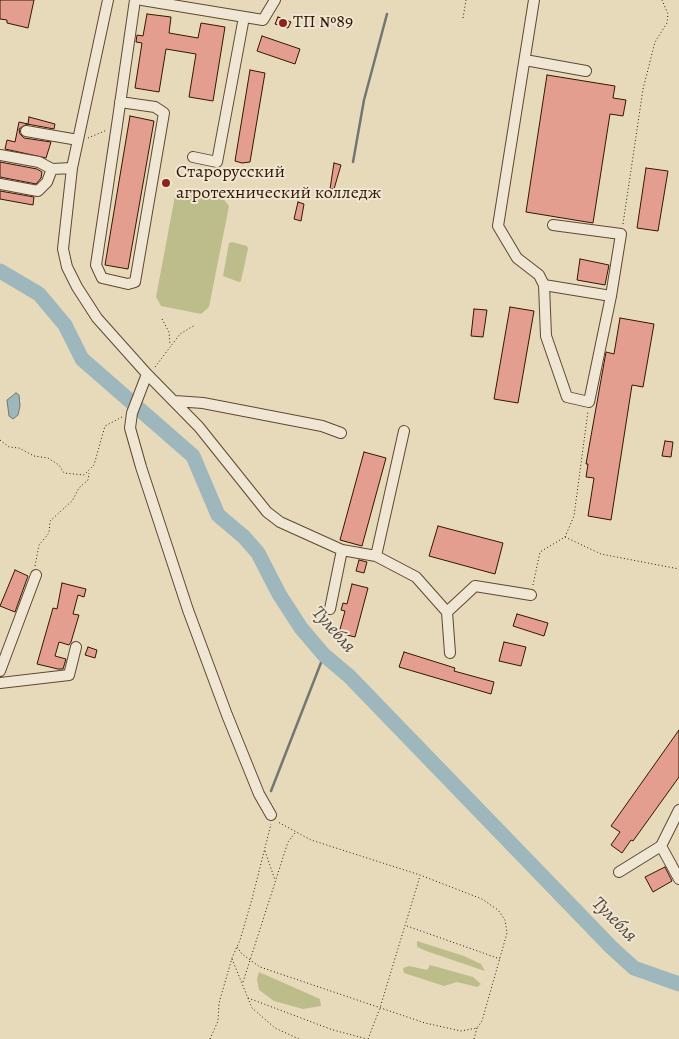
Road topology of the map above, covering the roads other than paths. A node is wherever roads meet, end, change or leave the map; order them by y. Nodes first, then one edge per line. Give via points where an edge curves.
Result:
1 (108, 0) edge
2 (135, 0) edge
3 (142, 0) edge
4 (275, 0) edge
5 (534, 0) edge
6 (244, 18) junction
7 (525, 60) junction
8 (586, 71) dead end
9 (120, 102) junction
10 (26, 131) dead end
11 (78, 140) junction
12 (0, 155) edge
13 (193, 157) dead end
14 (72, 168) junction
15 (52, 169) junction
16 (0, 184) edge
17 (553, 225) dead end
18 (544, 285) junction
19 (610, 296) junction
20 (146, 374) junction
21 (175, 401) junction
22 (404, 431) dead end
23 (340, 433) dead end
24 (342, 550) junction
25 (376, 556) junction
26 (36, 575) road end
27 (531, 595) road end
28 (330, 609) dead end
29 (447, 612) junction
30 (76, 647) dead end
31 (450, 653) dead end
32 (0, 671) edge
33 (0, 683) edge
34 (679, 810) edge
35 (271, 816) road end
36 (661, 846) junction
37 (619, 872) dead end
38 (679, 879) edge

1 - 11 street
2 - 9 street
3 - 6 street
4 - 6 street via 263,20
5 - 7 street
6 - 13 street via 217,162
7 - 8 street
7 - 18 street via 498,226 518,258 539,275
9 - 9 street via 155,107 164,113 136,282 128,284 102,278 96,264
10 - 11 street
11 - 14 street
12 - 15 street via 39,162
14 - 15 street
14 - 20 street via 63,249 67,267 97,318
15 - 16 street via 38,192
17 - 19 street via 621,234
18 - 19 street
18 - 19 street via 546,336 567,398 589,402
20 - 21 street
20 - 35 street via 130,428 140,467 188,610 259,794
21 - 23 street via 203,403 322,426
21 - 24 street via 267,512 280,522
22 - 25 street
24 - 25 street
24 - 28 street
25 - 29 street via 416,577
26 - 32 street
27 - 29 street via 475,586
29 - 31 street
30 - 33 street via 69,675
34 - 36 street
36 - 37 street
36 - 38 street

